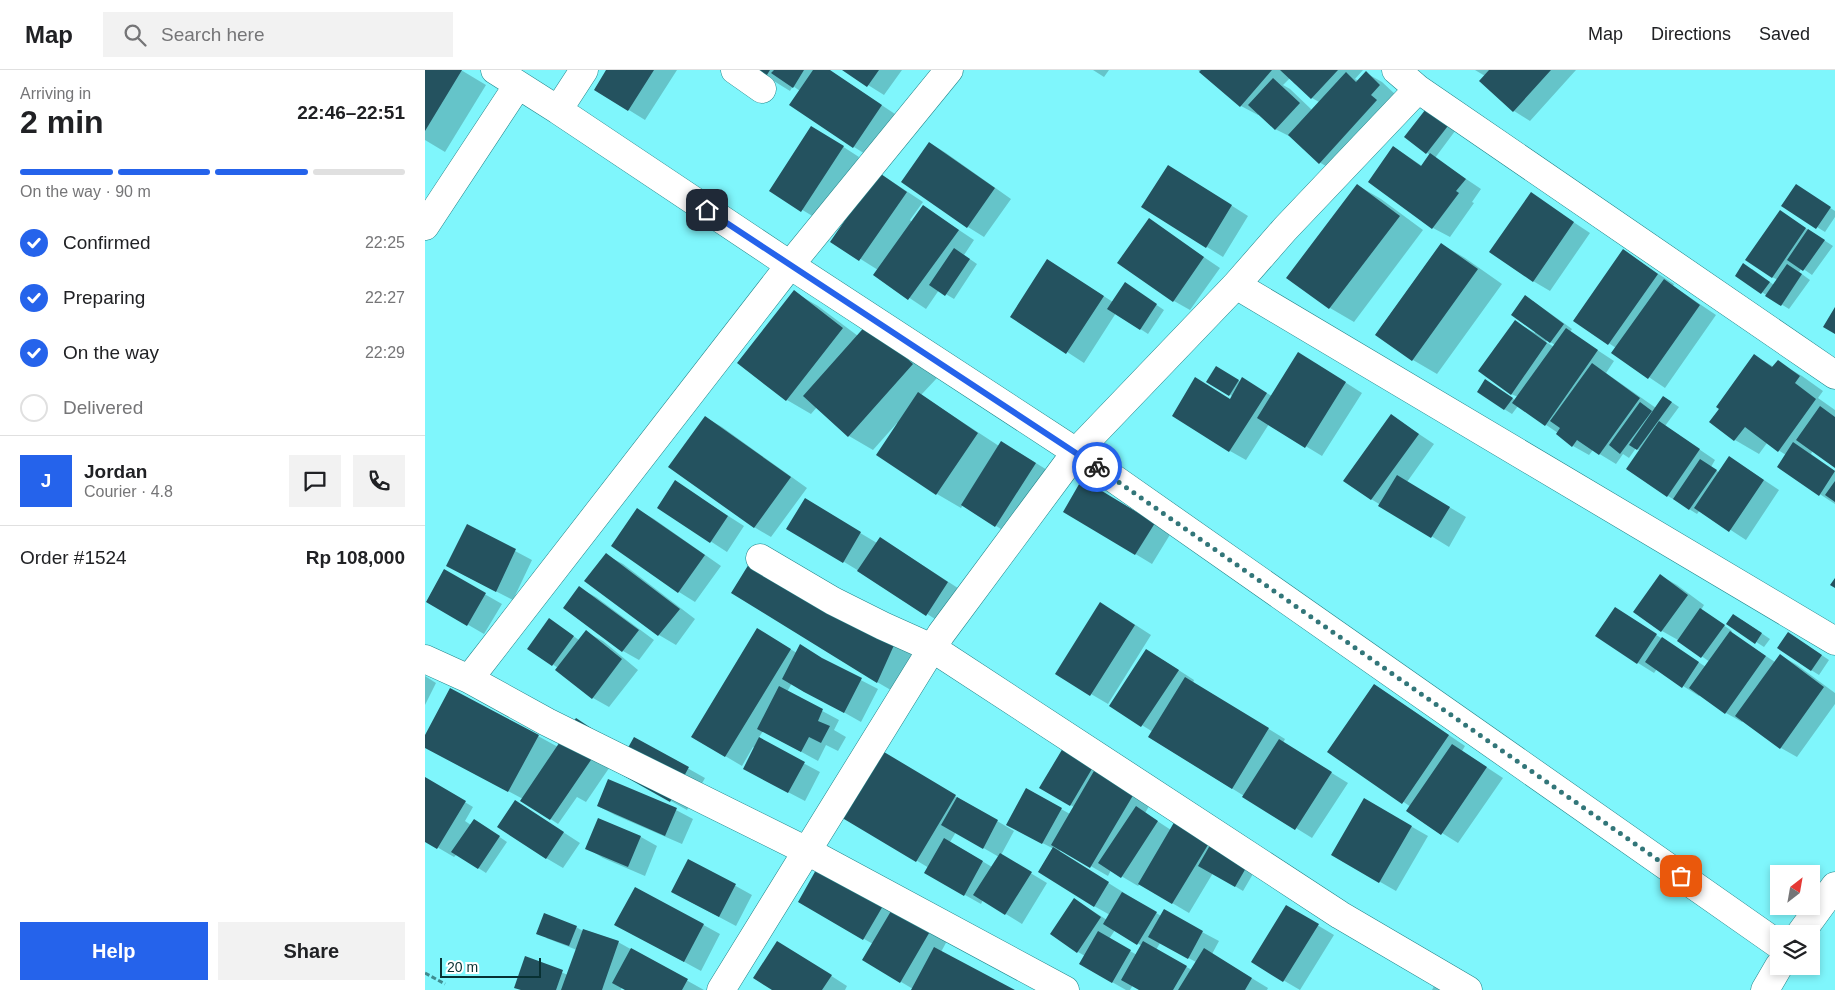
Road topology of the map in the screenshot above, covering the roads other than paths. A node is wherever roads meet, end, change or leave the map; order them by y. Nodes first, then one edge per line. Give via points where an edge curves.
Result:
1 (495, 70) edge
2 (584, 70) edge
3 (735, 70) edge
4 (949, 70) edge
5 (1395, 70) edge
6 (518, 85) junction
7 (762, 89) dead end
8 (1418, 89) junction
9 (558, 110) junction
10 (425, 226) edge
11 (790, 266) junction
12 (1236, 285) junction
13 (1835, 375) edge
14 (1076, 452) junction
15 (760, 558) dead end
16 (1835, 641) edge
17 (932, 648) junction
18 (425, 659) edge
19 (469, 679) junction
20 (807, 851) junction
21 (1835, 886) edge
22 (1827, 913) edge
23 (1812, 925) edge
24 (1770, 939) edge
25 (1774, 975) edge
26 (721, 990) edge
27 (1065, 990) edge
28 (1468, 990) edge
29 (1765, 990) edge

1 - 6 street
2 - 9 street
3 - 7 street
4 - 11 street
5 - 8 street
6 - 9 street
6 - 10 street
8 - 12 street
8 - 13 street
9 - 11 street
11 - 14 street
11 - 19 street
12 - 14 street
12 - 16 street
14 - 17 street
14 - 24 street
15 - 17 street via 833,601
17 - 20 street
17 - 28 street via 1339,915
18 - 19 street
19 - 20 street via 547,722
20 - 26 street
20 - 27 street
21 - 22 street
22 - 23 street
25 - 29 street

